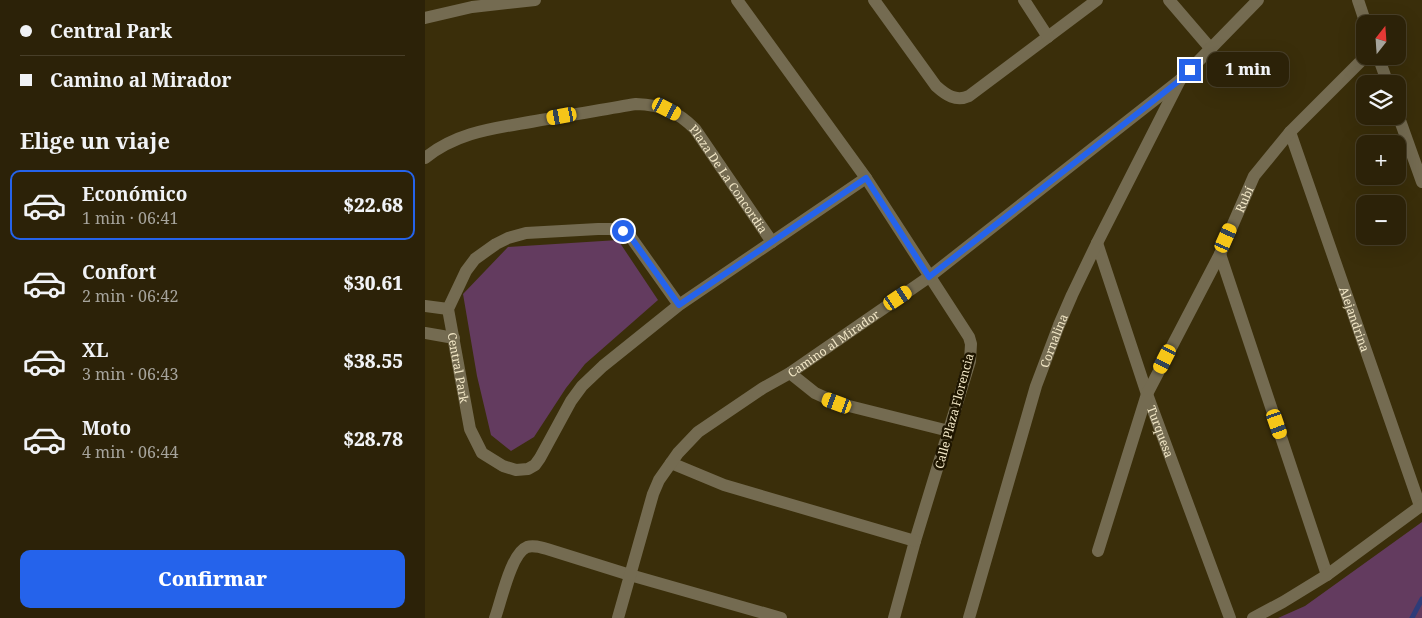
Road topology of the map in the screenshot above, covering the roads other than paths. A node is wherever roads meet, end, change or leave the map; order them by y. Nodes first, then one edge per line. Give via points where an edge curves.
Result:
1 (535, 0) edge
2 (737, 0) edge
3 (875, 0) edge
4 (1024, 0) edge
5 (1097, 0) edge
6 (1169, 0) edge
7 (1258, 0) edge
8 (1358, 0) edge
9 (1364, 15) edge
10 (425, 18) edge
11 (1048, 37) junction
12 (1211, 49) junction
13 (1357, 65) edge
14 (1180, 80) junction
15 (1402, 125) edge
16 (1290, 132) junction
17 (425, 158) edge
18 (866, 178) junction
19 (1422, 182) edge
20 (772, 242) junction
21 (1097, 243) junction
22 (1220, 254) junction
23 (929, 277) junction
24 (679, 305) junction
25 (425, 306) edge
26 (447, 309) junction
27 (425, 333) edge
28 (453, 338) junction
29 (790, 373) junction
30 (1147, 394) junction
31 (949, 431) junction
32 (671, 463) junction
33 (1421, 506) edge
34 (915, 541) junction
35 (1098, 551) dead end
36 (1327, 574) junction
37 (629, 575) junction
38 (495, 618) edge
39 (618, 618) edge
40 (781, 618) edge
41 (894, 618) edge
42 (969, 618) edge
43 (1230, 618) edge
44 (1253, 618) edge

1 - 10 street via 472,7
2 - 18 street, Calle Plaza Florencia
3 - 11 street via 936,86 952,98 969,96
4 - 11 street
5 - 11 street
6 - 12 street
7 - 12 street, Camino al Mirador
8 - 9 street
12 - 14 street, Camino al Mirador
13 - 16 street, Rubí
14 - 21 street, Cornalina
14 - 23 street, Camino al Mirador
15 - 19 street
16 - 22 street, Rubí via 1254,176
16 - 33 street, Alejandrina
17 - 20 street, Plaza De La Concordia via 457,138 486,130 637,104 653,105 683,117 695,129
18 - 20 street, Central Park
18 - 23 street, Calle Plaza Florencia
20 - 24 street, Central Park
21 - 30 street, Turquesa
21 - 42 street, Cornalina via 1036,386
22 - 30 street, Rubí
22 - 36 street
23 - 29 street, Camino al Mirador
23 - 31 street, Calle Plaza Florencia via 966,331 971,344 970,360
24 - 26 street via 630,236 623,231 598,229 526,233 496,244 465,271
24 - 28 street, Central Park via 583,386 540,458 527,469 503,466 482,453 475,442
25 - 26 street
26 - 28 street, Central Park
27 - 28 street
29 - 31 street via 831,401
29 - 32 street, Camino al Mirador via 706,426
30 - 35 street, Rubí
30 - 43 street, Turquesa
31 - 34 street, Calle Plaza Florencia
32 - 34 street via 724,485
32 - 37 street, Camino al Mirador via 653,494
33 - 36 street
34 - 41 street, Calle Plaza Florencia
36 - 44 street
37 - 38 street via 547,549 527,547 514,561
37 - 39 street, Camino al Mirador
37 - 40 street

